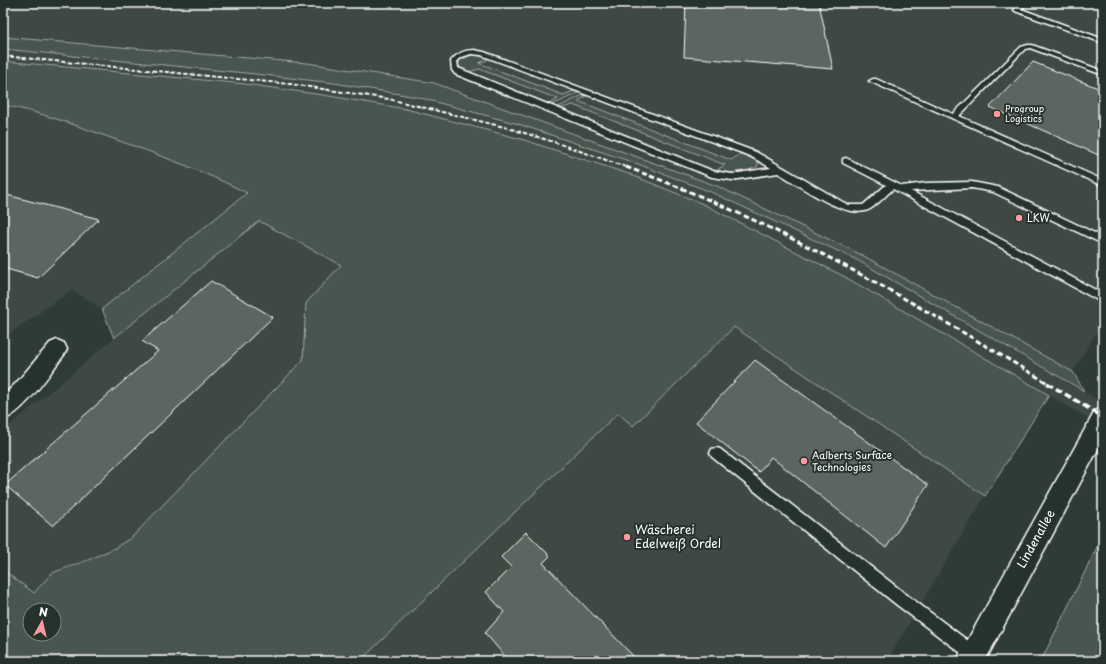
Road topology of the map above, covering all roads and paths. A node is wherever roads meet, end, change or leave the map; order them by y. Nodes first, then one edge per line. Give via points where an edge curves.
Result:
1 (1024, 3) edge
2 (1103, 42) edge
3 (1103, 73) edge
4 (873, 81) dead end
5 (955, 116) junction
6 (846, 161) dead end
7 (777, 170) junction
8 (1103, 183) edge
9 (893, 184) junction
10 (901, 189) junction
11 (1103, 241) edge
12 (1103, 299) edge
13 (57, 349) dead end
14 (3, 410) edge
15 (1103, 418) edge
16 (716, 453) dead end
17 (972, 657) edge

1 - 2 lane via 1017,10
3 - 5 lane via 1030,46 1023,48
4 - 5 lane
5 - 8 lane
6 - 9 lane
7 - 7 lane via 753,154 482,53 466,53 454,61 454,69 458,72 712,174 732,177
7 - 9 lane via 837,204 855,210 866,207
9 - 10 lane
10 - 11 lane via 926,186 986,187 1004,193
10 - 12 lane
13 - 14 street via 25,389
15 - 17 street, Lindenallee
16 - 17 lane

